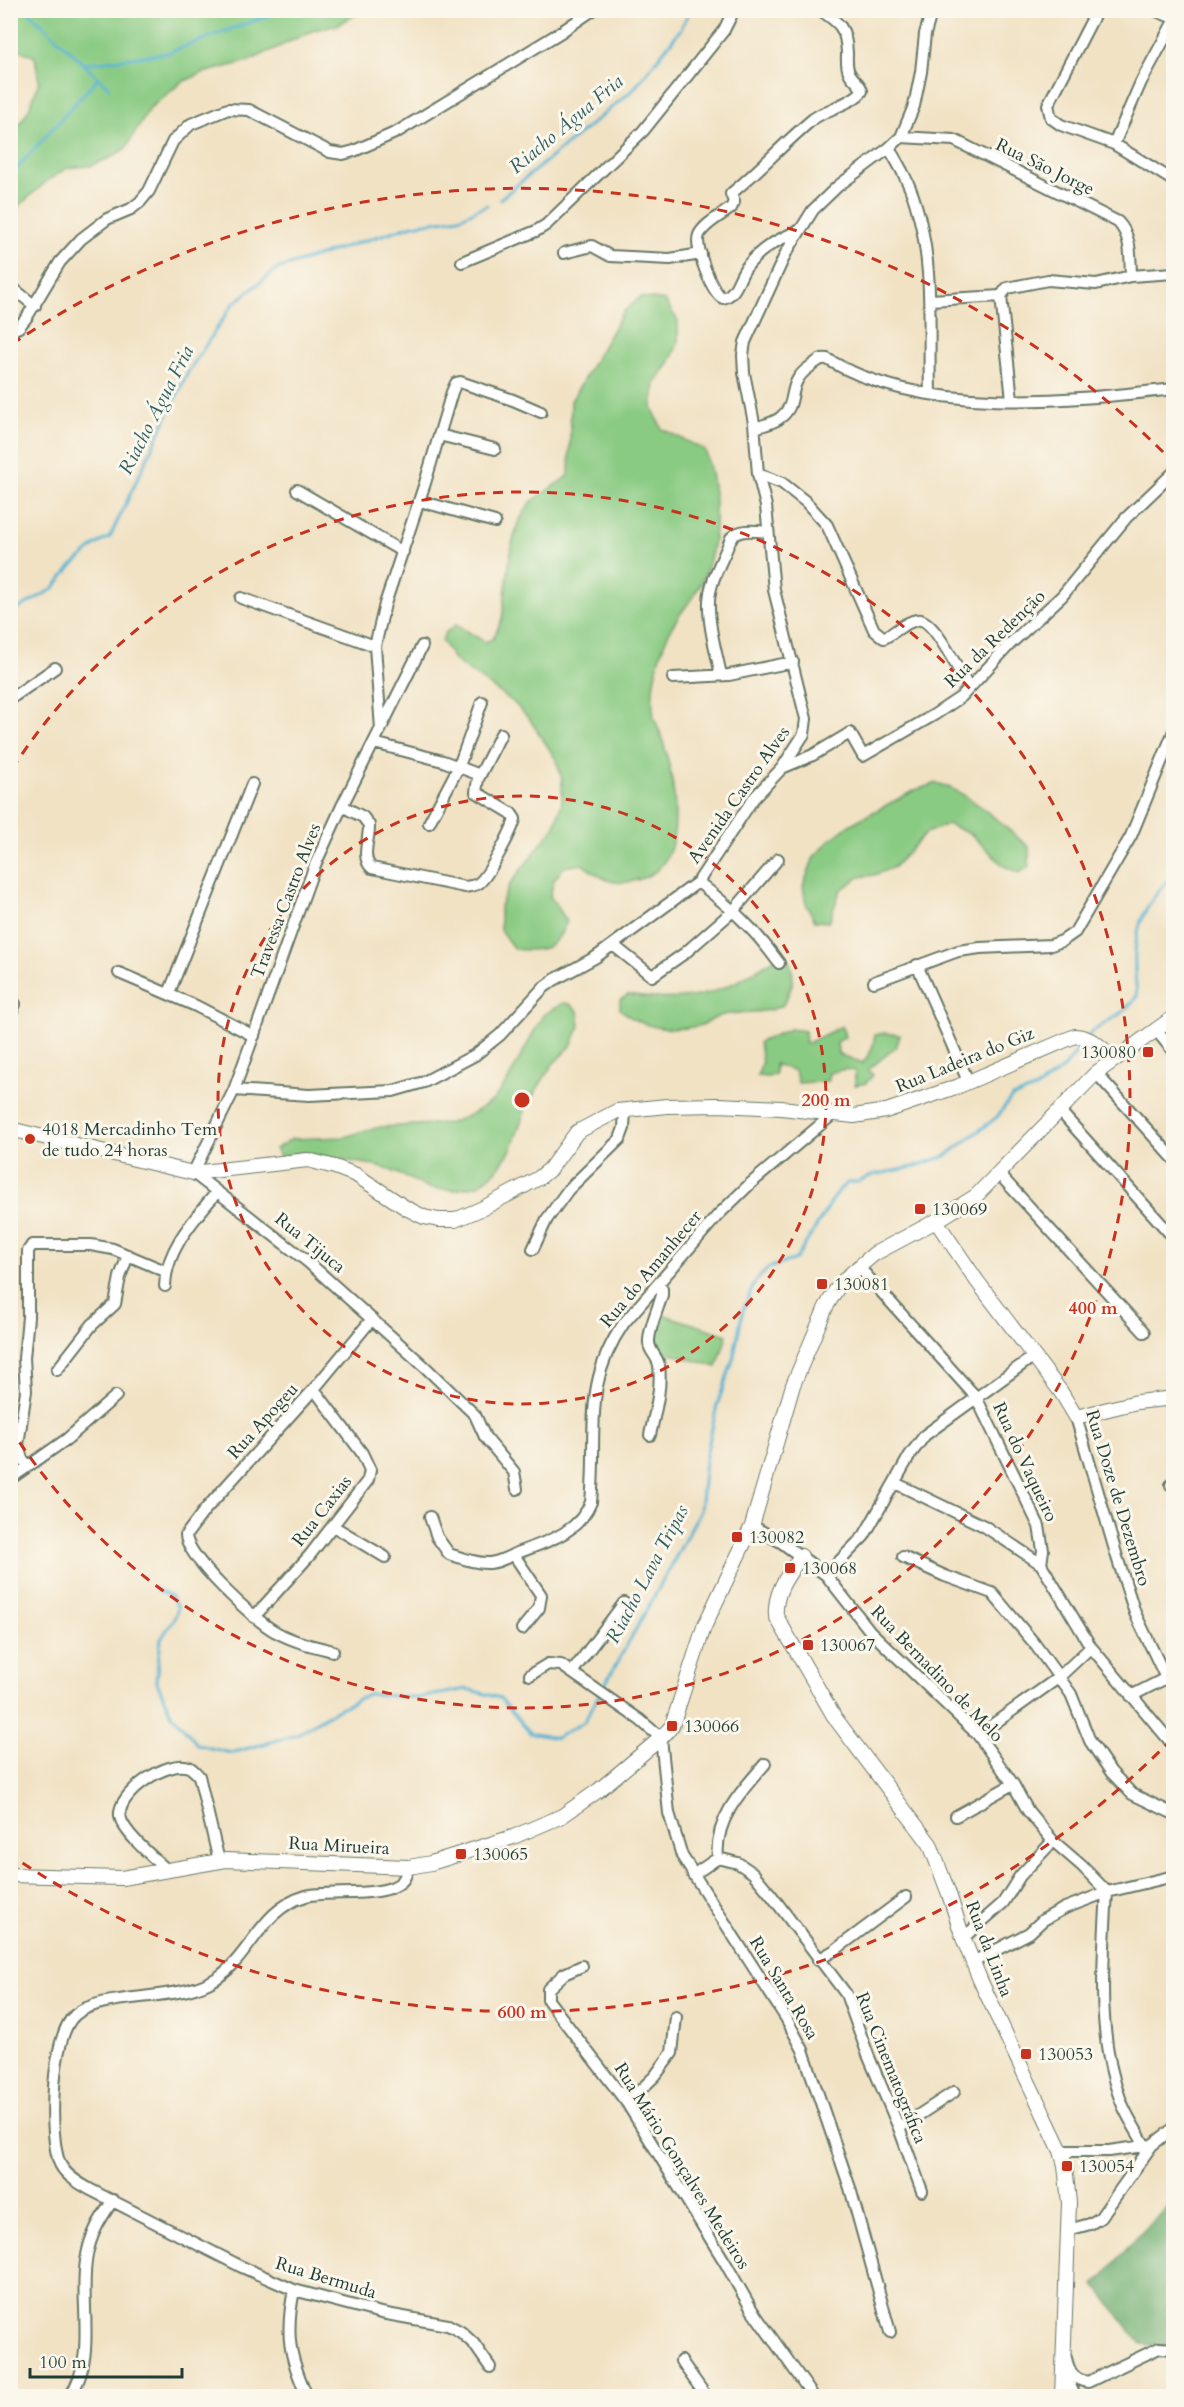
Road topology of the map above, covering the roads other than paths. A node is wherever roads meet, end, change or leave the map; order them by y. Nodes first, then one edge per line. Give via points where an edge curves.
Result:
1 (593, 10) edge
2 (734, 10) edge
3 (820, 10) edge
4 (932, 10) edge
5 (1097, 10) edge
6 (1154, 10) edge
7 (1173, 19) edge
8 (900, 137) junction
9 (1114, 144) junction
10 (889, 148) junction
11 (1173, 181) edge
12 (798, 231) junction
13 (564, 253) dead end
14 (701, 254) junction
15 (462, 262) dead end
16 (1173, 273) edge
17 (1131, 276) junction
18 (10, 286) edge
19 (1001, 296) junction
20 (930, 300) junction
21 (34, 306) junction
22 (10, 331) edge
23 (1173, 389) edge
24 (930, 393) junction
25 (1012, 400) junction
26 (541, 412) dead end
27 (755, 428) junction
28 (439, 435) junction
29 (495, 449) dead end
30 (1173, 472) edge
31 (758, 474) junction
32 (297, 490) dead end
33 (420, 501) junction
34 (495, 522) dead end
35 (768, 532) junction
36 (403, 552) junction
37 (241, 598) dead end
38 (375, 646) junction
39 (422, 646) dead end
40 (793, 662) junction
41 (56, 668) dead end
42 (721, 675) junction
43 (673, 678) dead end
44 (969, 688) junction
45 (10, 699) edge
46 (482, 702) dead end
47 (381, 729) junction
48 (1173, 732) edge
49 (501, 734) dead end
50 (374, 743) junction
51 (459, 766) junction
52 (782, 768) junction
53 (480, 775) junction
54 (252, 784) dead end
55 (342, 806) junction
56 (429, 823) dead end
57 (778, 859) dead end
58 (698, 882) junction
59 (734, 910) junction
60 (613, 945) junction
61 (779, 963) dead end
62 (917, 965) junction
63 (119, 973) dead end
64 (874, 982) dead end
65 (168, 993) junction
66 (15, 1004) dead end
67 (10, 1016) edge
68 (1173, 1017) edge
69 (1156, 1030) junction
70 (254, 1036) junction
71 (1173, 1052) edge
72 (1113, 1059) junction
73 (1096, 1073) junction
74 (968, 1081) junction
75 (234, 1090) junction
76 (625, 1110) junction
77 (1059, 1110) junction
78 (832, 1115) junction
79 (10, 1129) edge
80 (1173, 1160) edge
81 (193, 1173) junction
82 (999, 1174) junction
83 (216, 1193) junction
84 (936, 1221) junction
85 (1173, 1238) edge
86 (533, 1249) dead end
87 (128, 1255) junction
88 (858, 1266) junction
89 (165, 1271) junction
90 (658, 1284) junction
91 (165, 1286) dead end
92 (372, 1319) junction
93 (1144, 1332) dead end
94 (1034, 1356) junction
95 (57, 1370) dead end
96 (314, 1389) junction
97 (116, 1396) dead end
98 (976, 1396) junction
99 (1173, 1398) edge
100 (1076, 1417) junction
101 (650, 1435) dead end
102 (28, 1466) junction
103 (10, 1479) edge
104 (895, 1483) junction
105 (517, 1489) dead end
106 (430, 1517) dead end
107 (333, 1526) junction
108 (752, 1526) junction
109 (514, 1555) junction
110 (801, 1556) junction
111 (385, 1557) dead end
112 (903, 1557) dead end
113 (1041, 1564) junction
114 (826, 1575) junction
115 (624, 1603) dead end
116 (254, 1617) junction
117 (522, 1629) dead end
118 (1091, 1647) junction
119 (333, 1651) dead end
120 (573, 1671) junction
121 (530, 1675) dead end
122 (1169, 1676) edge
123 (1058, 1678) junction
124 (1131, 1696) junction
125 (978, 1735) junction
126 (661, 1738) junction
127 (1173, 1746) edge
128 (765, 1764) dead end
129 (1013, 1784) junction
130 (1173, 1814) edge
131 (956, 1816) dead end
132 (1053, 1841) junction
133 (718, 1858) junction
134 (219, 1861) junction
135 (409, 1868) junction
136 (168, 1871) junction
137 (10, 1875) edge
138 (693, 1875) junction
139 (1173, 1877) edge
140 (1107, 1892) junction
141 (906, 1897) dead end
142 (963, 1938) junction
143 (818, 1960) junction
144 (972, 1962) junction
145 (582, 1966) dead end
146 (676, 2017) dead end
147 (954, 2092) dead end
148 (627, 2103) junction
149 (899, 2128) junction
150 (1173, 2128) edge
151 (1149, 2146) junction
152 (1061, 2151) junction
153 (922, 2192) dead end
154 (113, 2200) junction
155 (1068, 2230) junction
156 (294, 2290) junction
157 (890, 2332) dead end
158 (1173, 2349) edge
159 (1065, 2355) junction
160 (681, 2361) dead end
161 (490, 2367) dead end
162 (1064, 2372) junction
163 (70, 2397) edge
164 (307, 2397) edge
165 (706, 2397) edge
166 (813, 2397) edge
167 (1062, 2397) edge
168 (1075, 2397) edge

1 - 21 street via 398,132 354,151 330,152 249,110 228,109 191,124 173,141 140,202 107,219 81,239 60,262
2 - 15 street via 724,30 643,131 546,225
3 - 14 street via 844,31 847,69 862,92 814,119 731,194 731,208 700,233
4 - 8 street, Avenida Castro Alves via 914,106
5 - 9 street via 1048,105 1055,122
6 - 7 street
7 - 9 street
8 - 10 street, Avenida Castro Alves
8 - 17 street, Rua São Jorge via 954,140 1118,222 1128,239
9 - 11 street
10 - 12 street, Avenida Castro Alves via 838,186
10 - 20 street via 915,202 928,266
12 - 14 street via 763,249 727,298 717,295
12 - 27 street, Avenida Castro Alves via 745,342 744,373
13 - 14 street via 592,246 610,256 670,259
16 - 17 street
17 - 19 street via 1096,284 1057,280 1030,283 1007,288
18 - 21 street
19 - 20 street
19 - 25 street
20 - 24 street
21 - 22 street via 19,327
23 - 25 street via 1115,396
24 - 25 street
24 - 27 street via 859,377 822,358 801,371 780,418
26 - 28 street via 460,382 452,392
27 - 31 street, Avenida Castro Alves
28 - 29 street
28 - 33 street
30 - 44 street, Rua da Redenção via 1126,518 1062,597
31 - 35 street, Avenida Castro Alves
31 - 44 street via 782,483 827,525 880,637 890,636 914,620 927,621
32 - 36 street
33 - 34 street
33 - 36 street
35 - 40 street, Avenida Castro Alves via 774,590
35 - 42 street via 735,534 715,577 709,600 710,621
36 - 38 street
37 - 38 street
38 - 47 street
39 - 47 street, Travessa Castro Alves
40 - 42 street
40 - 52 street, Avenida Castro Alves via 806,718 804,734
41 - 45 street
42 - 43 street
44 - 52 street, Rua da Redenção via 934,715 863,756 850,733 807,759
46 - 51 street
47 - 50 street, Travessa Castro Alves
48 - 62 street via 1131,836 1075,932 1051,945 958,951
49 - 53 street
50 - 51 street
50 - 55 street, Travessa Castro Alves
51 - 53 street
51 - 56 street
52 - 58 street, Avenida Castro Alves via 753,799
53 - 55 street via 478,794 515,819 483,879 472,886 372,868 366,856 369,825
54 - 65 street
55 - 70 street, Travessa Castro Alves via 294,919
57 - 59 street
58 - 59 street
58 - 60 street, Avenida Castro Alves
59 - 60 street via 652,976
59 - 61 street
60 - 75 street, Avenida Castro Alves via 543,988 500,1035 475,1054 424,1082 369,1093 309,1095
62 - 64 street
62 - 74 street
63 - 65 street
65 - 70 street
66 - 67 street
68 - 69 street
69 - 71 street
69 - 72 street
70 - 75 street, Travessa Castro Alves
72 - 73 street
72 - 74 street, Rua Ladeira do Giz via 1090,1040 1075,1036
73 - 77 street
73 - 80 street
74 - 78 street, Rua Ladeira do Giz via 886,1112
75 - 81 street, Travessa Castro Alves
76 - 78 street, Rua Ladeira do Giz via 742,1106
76 - 81 street, Rua Ladeira do Giz via 609,1114 577,1132 539,1178 455,1220 424,1216 356,1175 308,1160
76 - 86 street via 620,1139 568,1190 547,1219
77 - 82 street
77 - 85 street
78 - 90 street, Rua do Amanhecer via 730,1203
79 - 81 street, Rua Tijuca
81 - 83 street, Rua Tijuca
82 - 84 street via 976,1196
82 - 93 street
83 - 89 street via 181,1238
83 - 92 street, Rua Tijuca via 308,1262
84 - 88 street
84 - 94 street, Rua Doze de Dezembro
87 - 89 street
87 - 95 street via 116,1304 92,1325
87 - 102 street via 76,1244 32,1245 28,1251 26,1391 18,1445
88 - 98 street, Rua do Vaqueiro
88 - 108 street via 836,1290 804,1355 779,1426
89 - 91 street
90 - 101 street via 662,1295 648,1341 659,1368
90 - 109 street, Rua do Amanhecer via 624,1323 602,1362 592,1416 593,1487 587,1513 568,1531
92 - 96 street, Rua Apogeu
92 - 105 street, Rua Tijuca via 475,1415 485,1437 514,1472
94 - 98 street
94 - 100 street, Rua Doze de Dezembro
96 - 107 street, Rua Caxias via 344,1427 370,1470 368,1480
96 - 116 street, Rua Apogeu via 188,1529 189,1546
97 - 102 street via 67,1439
98 - 104 street via 924,1436
98 - 113 street, Rua do Vaqueiro via 1039,1526
99 - 100 street
100 - 122 street, Rua Doze de Dezembro via 1136,1613
102 - 103 street
104 - 113 street via 984,1526
104 - 114 street via 864,1536
106 - 109 street, Rua do Amanhecer via 449,1554 486,1563
107 - 111 street
107 - 116 street, Rua Caxias
108 - 110 street, Rua Bernadino de Melo
108 - 126 street via 704,1628 672,1726
109 - 117 street via 541,1595 538,1608
110 - 114 street, Rua Bernadino de Melo
110 - 142 street, Rua da Linha via 780,1588 776,1616 835,1718 930,1844
112 - 123 street via 992,1593
113 - 118 street, Rua do Vaqueiro
114 - 125 street, Rua Bernadino de Melo via 870,1631
115 - 120 street
116 - 119 street via 287,1638
118 - 123 street
118 - 124 street, Rua do Vaqueiro
120 - 121 street via 554,1663
120 - 126 street
122 - 124 street
123 - 125 street
123 - 130 street via 1071,1694 1090,1741 1111,1772 1132,1794
124 - 127 street, Rua do Vaqueiro
125 - 129 street, Rua Bernadino de Melo
126 - 135 street, Rua Mirueira via 562,1816 471,1852
126 - 138 street, Rua Santa Rosa via 669,1813 682,1856
128 - 133 street via 731,1805 723,1821
129 - 131 street
129 - 132 street, Rua Bernadino de Melo via 1028,1811
132 - 140 street, Rua Bernadino de Melo
132 - 142 street via 1024,1871 1003,1903
133 - 138 street
133 - 143 street, Rua Cinematográfica via 738,1863 753,1873
134 - 135 street, Rua Mirueira
134 - 136 street, Rua Mirueira
134 - 136 street via 199,1776 191,1767 180,1765 159,1771 144,1781 121,1806 120,1816 132,1836
135 - 154 street, Rua Bermuda via 403,1880 389,1889 318,1893 294,1900 261,1927 229,1969 212,1982 175,1994 89,2006 74,2016 59,2045 52,2128 54,2150 62,2167 74,2179
136 - 137 street, Rua Mirueira via 122,1878
138 - 157 street, Rua Santa Rosa via 803,2050 850,2188
139 - 140 street
140 - 144 street via 1055,1913 1029,1933
140 - 151 street via 1106,2036 1122,2102
141 - 143 street
142 - 144 street, Rua da Linha
143 - 149 street, Rua Cinematográfica via 846,1995
144 - 152 street, Rua da Linha
145 - 148 street, Rua Mário Gonçalves Medeiros via 558,1979 547,1996
146 - 148 street via 672,2053
147 - 149 street
148 - 166 street, Rua Mário Gonçalves Medeiros via 752,2310
149 - 153 street, Rua Cinematográfica
150 - 151 street
151 - 152 street
151 - 155 street via 1100,2218
152 - 155 street, Rua da Linha via 1068,2192
154 - 156 street, Rua Bermuda
154 - 163 street via 96,2224 87,2254 84,2366
155 - 159 street, Rua da Linha
156 - 161 street, Rua Bermuda via 381,2313 447,2325 474,2344
156 - 164 street via 290,2354
158 - 159 street via 1159,2348 1088,2382 1071,2373
159 - 162 street, Rua da Linha
160 - 165 street
162 - 167 street, Rua da Linha
162 - 168 street

